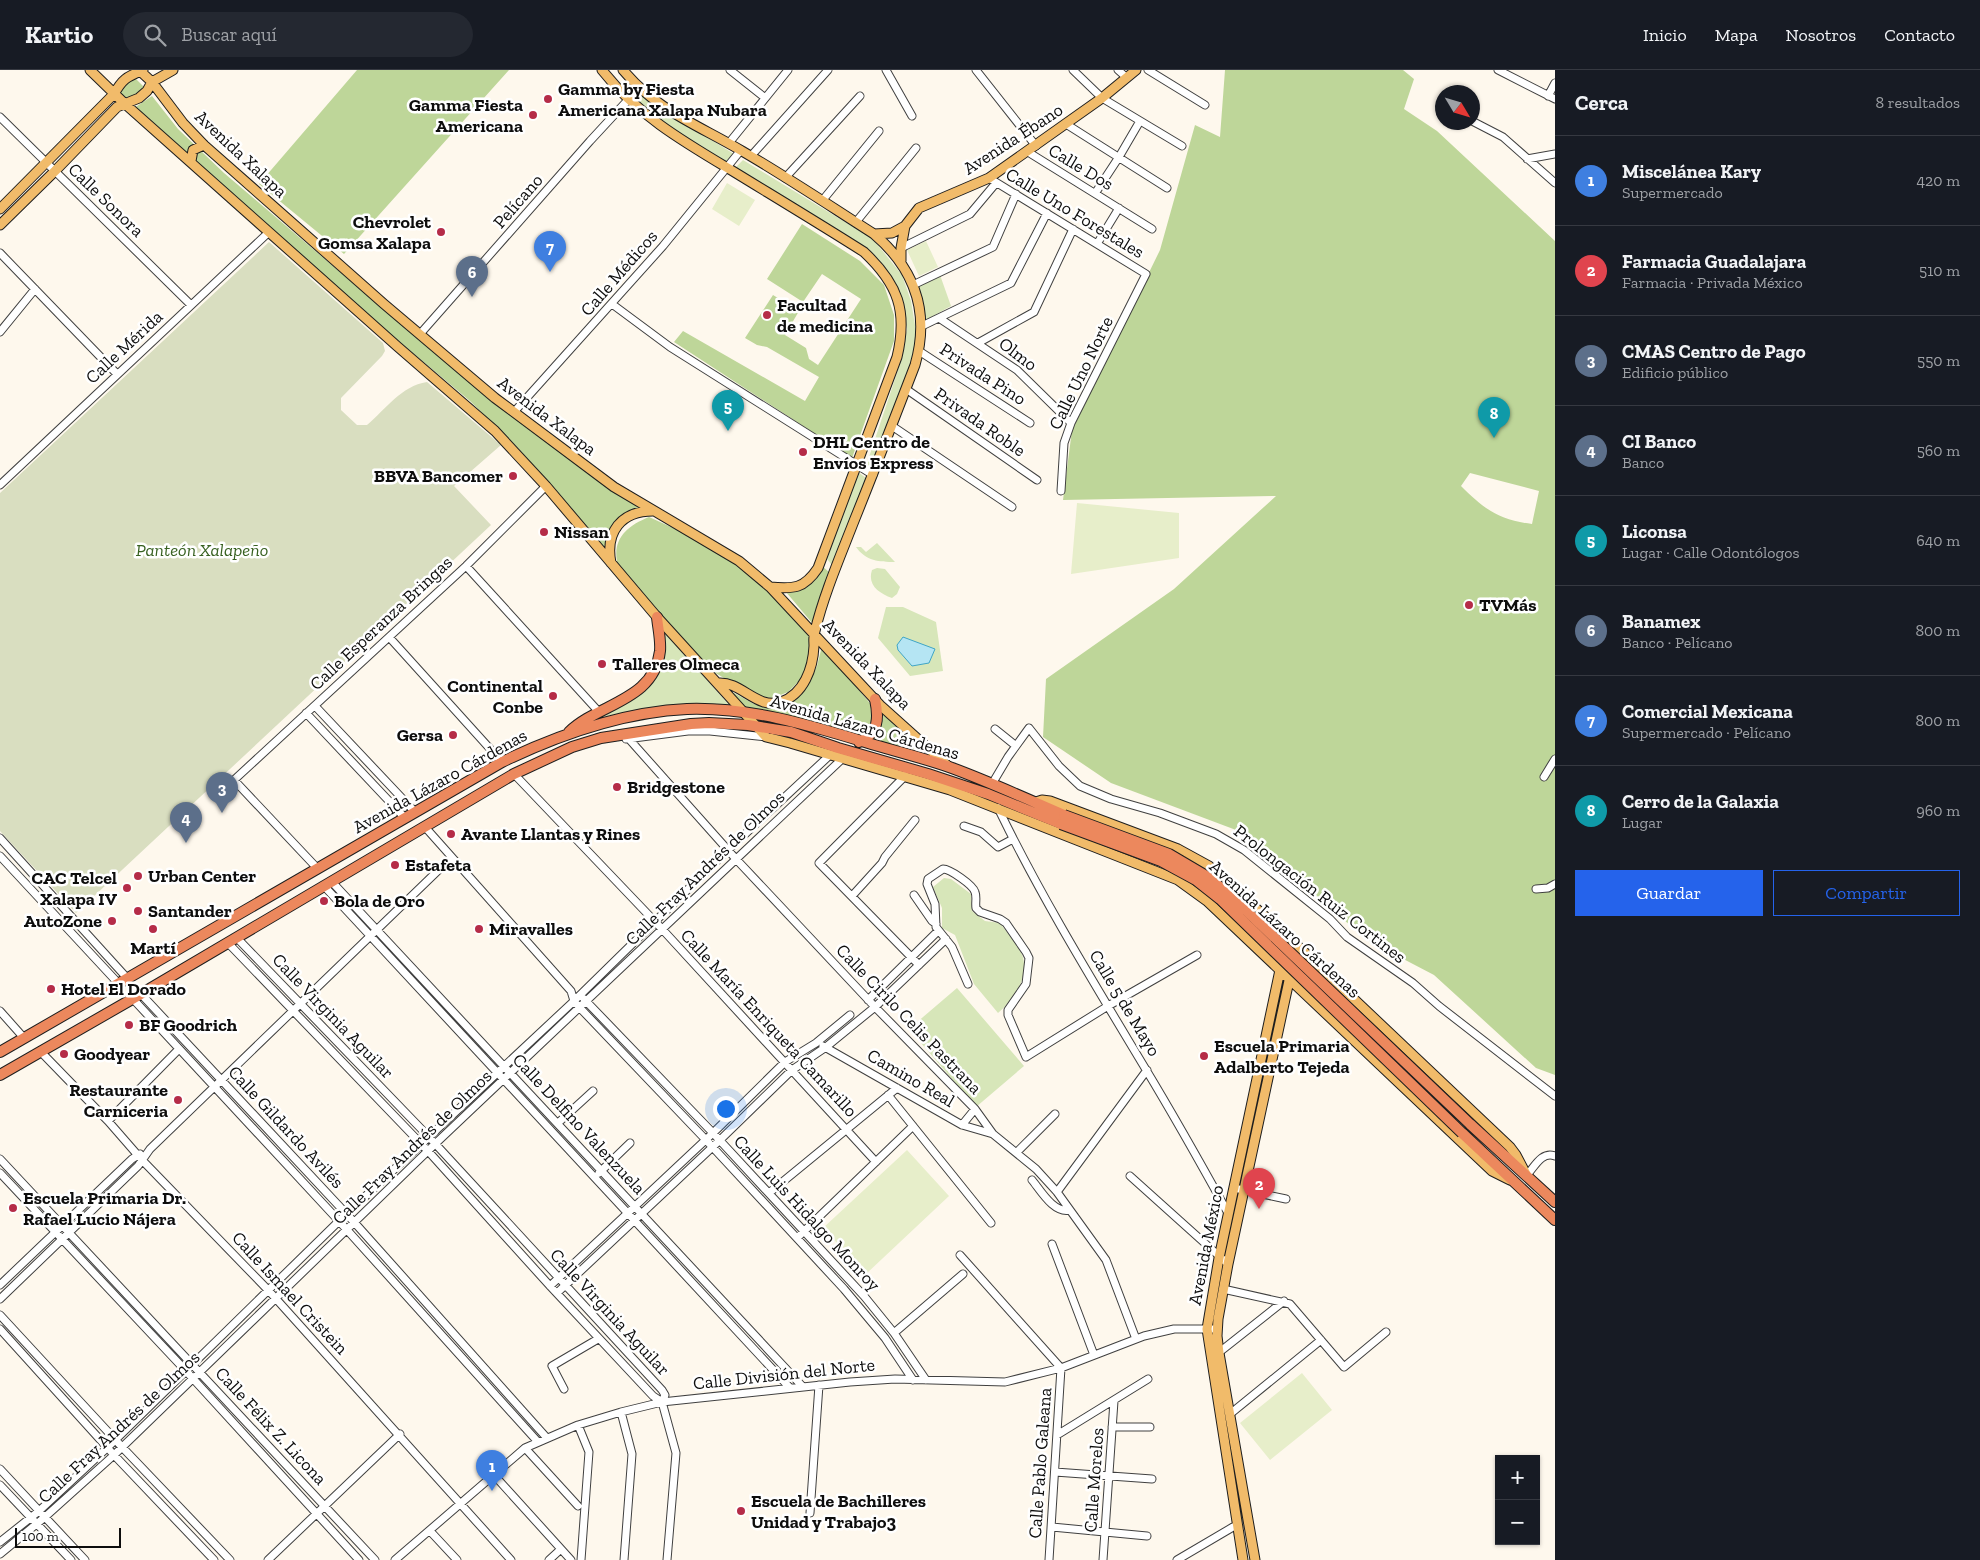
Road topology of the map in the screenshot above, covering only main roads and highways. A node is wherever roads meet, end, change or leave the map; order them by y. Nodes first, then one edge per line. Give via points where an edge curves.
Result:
1 (90, 70) edge
2 (141, 70) edge
3 (173, 70) edge
4 (602, 70) edge
5 (623, 70) edge
6 (1136, 70) edge
7 (152, 82) junction
8 (114, 94) junction
9 (124, 103) junction
10 (204, 145) junction
11 (190, 161) junction
12 (0, 209) edge
13 (0, 225) edge
14 (905, 226) junction
15 (874, 234) junction
16 (901, 261) junction
17 (653, 511) junction
18 (822, 558) junction
19 (611, 564) junction
20 (837, 567) junction
21 (770, 587) junction
22 (657, 617) junction
23 (814, 633) junction
24 (718, 683) junction
25 (875, 699) junction
26 (744, 711) junction
27 (757, 726) junction
28 (565, 735) junction
29 (862, 741) junction
30 (834, 752) junction
31 (950, 768) junction
32 (1036, 802) junction
33 (1063, 819) junction
34 (1290, 939) junction
35 (1300, 948) junction
36 (1280, 970) junction
37 (1289, 978) junction
38 (2, 1052) edge
39 (16, 1066) junction
40 (0, 1072) edge
41 (0, 1075) edge
42 (1527, 1175) junction
43 (1518, 1184) junction
44 (1555, 1202) edge
45 (1555, 1220) edge
46 (1242, 1560) edge
47 (1255, 1560) edge

1 - 8 main road
2 - 7 main road, Avenida Xalapa
2 - 8 main road via 125,78
3 - 7 main road
4 - 18 main road via 628,100 677,137 864,252 879,265 891,284 903,321 897,357
5 - 15 main road via 662,106 751,156
6 - 14 main road, Avenida Ébano via 993,180 925,204 913,213
7 - 9 main road via 138,98
7 - 10 main road, Avenida Xalapa via 183,124
8 - 9 main road
8 - 12 main road
9 - 11 main road
9 - 13 main road via 117,106
10 - 11 main road via 193,150
10 - 17 main road, Avenida Xalapa via 495,398 598,476
11 - 19 main road via 496,431
14 - 15 main road via 892,232
14 - 16 main road, Avenida Ébano
15 - 16 main road
16 - 20 main road via 918,300 922,326 919,351
17 - 19 main road via 636,513 620,523 609,545
17 - 21 main road, Avenida Xalapa via 738,561
18 - 20 main road via 827,566
18 - 21 main road via 813,575 800,586
19 - 22 main road
20 - 23 main road
21 - 23 main road, Avenida Xalapa
22 - 24 main road
22 - 28 highway via 660,650 653,673 637,692 584,720
23 - 24 main road via 808,676 791,696 780,702 760,701 729,684
23 - 25 main road, Avenida Xalapa
24 - 26 main road
25 - 29 highway via 878,721 875,729
25 - 31 main road, Avenida Xalapa
26 - 27 main road
26 - 28 highway, Avenida Lázaro Cárdenas via 667,711 596,725
26 - 29 highway, Avenida Lázaro Cárdenas via 795,721
27 - 30 highway, Avenida Lázaro Cárdenas via 791,732
27 - 30 main road via 766,737
27 - 39 highway, Avenida Lázaro Cárdenas via 691,724 601,738 572,747 514,774
28 - 38 highway, Avenida Lázaro Cárdenas via 502,762
29 - 30 highway
29 - 31 highway, Avenida Lázaro Cárdenas
30 - 33 highway, Avenida Lázaro Cárdenas via 949,781
30 - 36 main road via 842,759 905,776 998,808 1178,880 1207,901
31 - 32 highway, Avenida Lázaro Cárdenas
32 - 33 highway, Avenida Lázaro Cárdenas
32 - 34 main road via 1050,801 1195,857
33 - 42 highway, Avenida Lázaro Cárdenas, bridge via 1169,854 1208,877
33 - 43 highway, Avenida Lázaro Cárdenas, bridge via 1161,861 1196,880 1220,899
34 - 35 main road
34 - 36 main road, Avenida México
35 - 37 main road, Avenida México
35 - 42 main road via 1510,1147
36 - 37 main road
36 - 46 main road, Avenida México via 1228,1212 1207,1329
37 - 43 main road via 1492,1171
37 - 47 main road, Avenida México via 1217,1329
39 - 40 highway, Avenida Lázaro Cárdenas
39 - 41 highway, Avenida Lázaro Cárdenas
42 - 44 highway, Avenida Lázaro Cárdenas
43 - 45 highway, Avenida Lázaro Cárdenas

